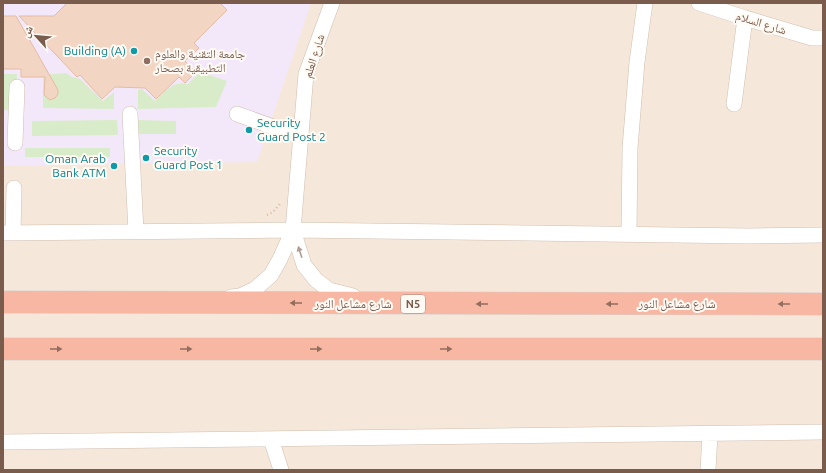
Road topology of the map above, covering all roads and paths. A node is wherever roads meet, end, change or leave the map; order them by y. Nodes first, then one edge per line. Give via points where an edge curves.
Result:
1 (332, 3) edge
2 (645, 3) edge
3 (699, 3) edge
4 (745, 18) junction
5 (823, 38) edge
6 (17, 87) dead end
7 (734, 104) dead end
8 (130, 114) dead end
9 (237, 114) dead end
10 (301, 136) junction
11 (15, 143) dead end
12 (14, 188) dead end
13 (283, 200) dead end
14 (263, 217) dead end
15 (293, 230) junction
16 (136, 231) junction
17 (8, 233) edge
18 (629, 234) junction
19 (823, 235) edge
20 (3, 302) edge
21 (164, 303) junction
22 (430, 304) junction
23 (823, 304) edge
24 (3, 348) edge
25 (31, 349) junction
26 (823, 349) edge
27 (3, 358) edge
28 (823, 432) edge
29 (710, 434) junction
30 (271, 439) junction
31 (3, 442) edge
32 (281, 470) edge
33 (708, 470) edge

1 - 10 street, شارع العلم via 306,74
2 - 18 street via 636,62 630,148
3 - 4 street, شارع السلام
4 - 5 street, شارع السلام via 812,38
4 - 7 street
6 - 11 street
8 - 16 street
9 - 10 street
10 - 15 street, شارع العلم
12 - 17 street
13 - 14 path via 273,212
15 - 16 street
15 - 18 street
15 - 21 street via 271,275 255,289 240,296
22 -> 15 street via 345,295 329,290 316,280 304,265
16 - 17 street
18 - 19 street
20 - 21 highway, شارع مشاعل النور / N5
22 -> 21 highway, شارع مشاعل النور / N5
23 -> 22 highway, شارع مشاعل النور / N5
24 - 25 highway
25 -> 26 highway
25 - 27 street
28 - 29 street
29 - 30 street
29 - 33 street
30 - 31 street
30 - 32 street

